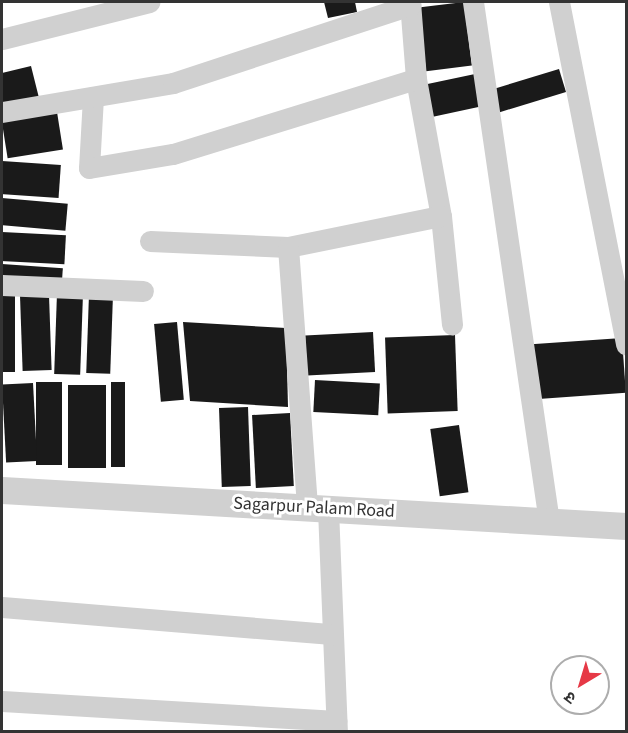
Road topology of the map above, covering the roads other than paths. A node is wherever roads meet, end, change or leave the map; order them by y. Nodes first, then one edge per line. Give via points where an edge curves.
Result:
1 (148, 2) edge
2 (473, 2) edge
3 (559, 2) edge
4 (410, 3) edge
5 (2, 39) edge
6 (416, 79) junction
7 (93, 97) junction
8 (2, 112) edge
9 (441, 216) junction
10 (150, 241) dead end
11 (288, 247) junction
12 (2, 285) edge
13 (143, 291) dead end
14 (452, 324) dead end
15 (627, 344) edge
16 (2, 490) edge
17 (317, 508) junction
18 (549, 522) junction
19 (627, 526) edge
20 (2, 607) edge
21 (333, 634) junction
22 (2, 701) edge
23 (336, 727) edge

1 - 5 street
2 - 18 street
3 - 15 street
4 - 6 street
4 - 7 street via 173,83
6 - 7 street via 173,154 89,168
6 - 9 street
7 - 8 street
9 - 11 street
9 - 14 street
10 - 11 street
11 - 17 street
12 - 13 street
16 - 17 street, Sagarpur Palam Road
17 - 18 street, Sagarpur Palam Road
17 - 21 street
18 - 19 street, Sagarpur Palam Road
20 - 21 street
21 - 23 street
22 - 23 street

